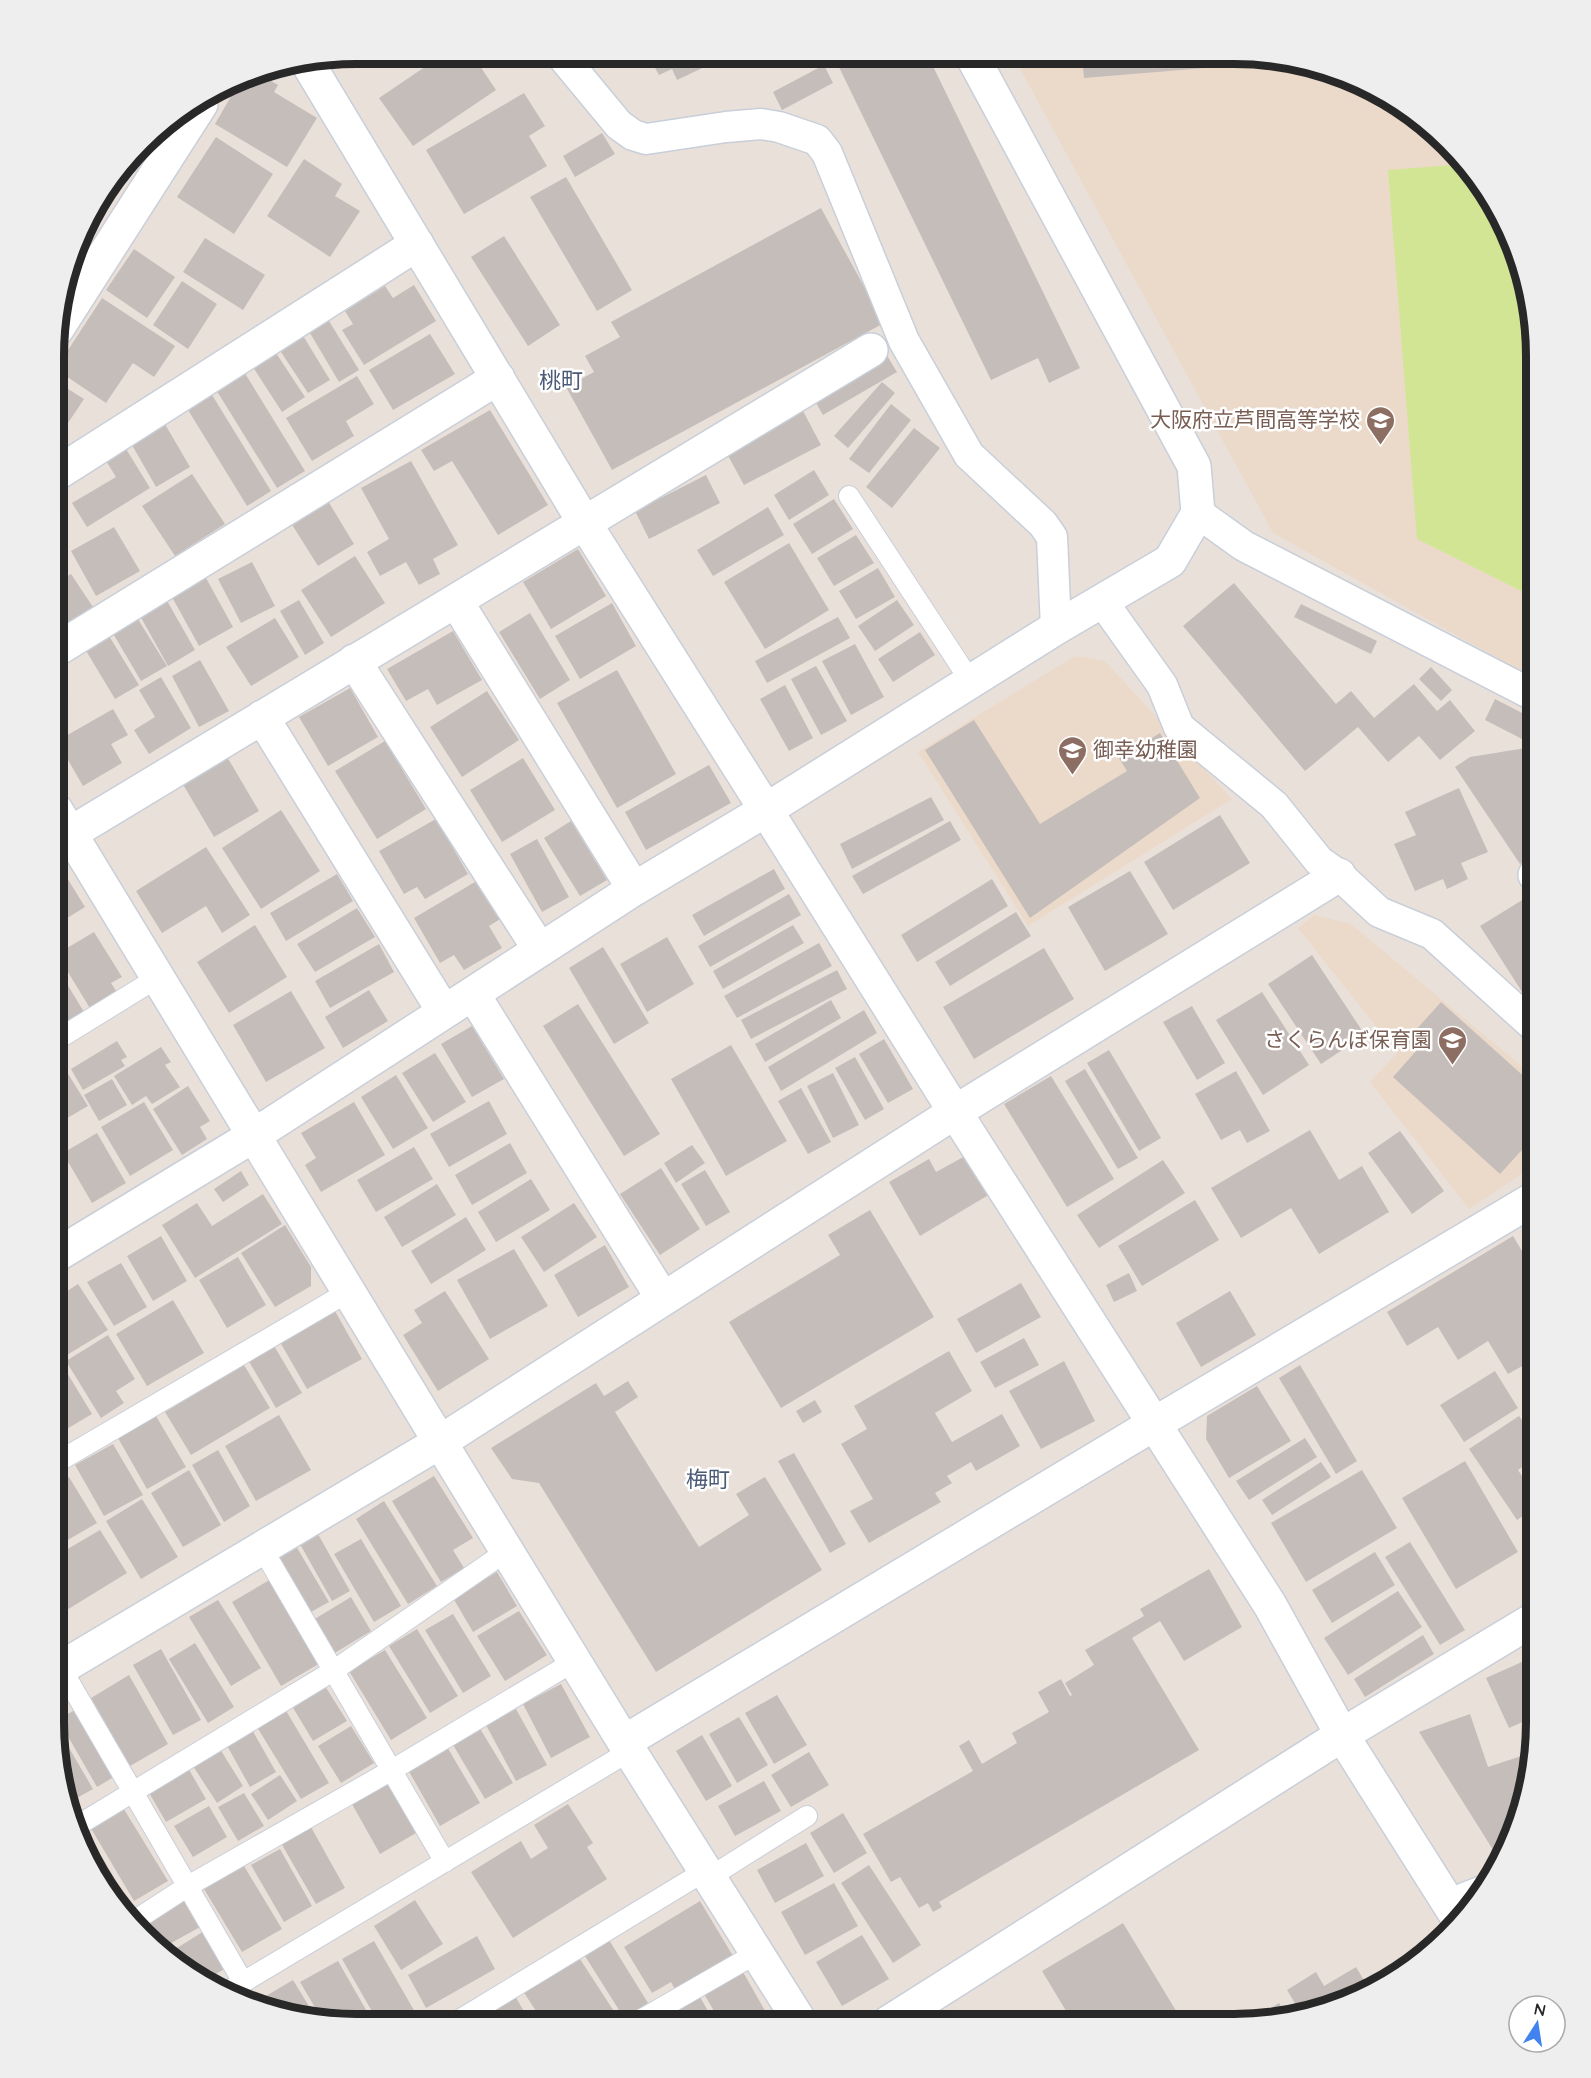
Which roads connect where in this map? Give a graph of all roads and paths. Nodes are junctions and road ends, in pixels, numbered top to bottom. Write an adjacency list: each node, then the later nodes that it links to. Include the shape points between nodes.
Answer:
1 (568, 64): 15 (street, via 619,125 633,135 646,138 761,124 817,140 826,153 904,340 969,455 1052,537)
2 (976, 64): 11 (street, via 1194,466)
3 (311, 68): 5 (street)
4 (195, 113): 6 (street)
5 (417, 244): 8 (street); 9 (street)
6 (68, 312)
7 (871, 350): 12 (street)
8 (498, 378): 12 (street); 16 (street)
9 (64, 469)
10 (849, 496): 18 (lane)
11 (1198, 513): 14 (street, via 1170,561); 19 (street, via 1244,546)
12 (584, 522): 13 (street); 21 (street)
13 (456, 601): 17 (street); 25 (street)
14 (1102, 601): 15 (street); 24 (street, via 1162,685 1179,727 1274,805 1319,861)
15 (1056, 628): 18 (street)
16 (64, 645)
17 (354, 661): 20 (street); 26 (street)
18 (971, 682): 21 (street)
19 (1526, 691)
20 (262, 717): 22 (street); 29 (street)
21 (765, 810): 25 (street); 32 (street)
22 (64, 826)
23 (64, 834): 27 (street)
24 (1339, 875): 30 (street, via 1379,912 1432,934); 32 (street)
25 (634, 889): 26 (street)
26 (540, 950): 28 (street)
27 (157, 978): 31 (lane); 33 (street)
28 (473, 994): 29 (street); 37 (street)
29 (444, 1012): 33 (street)
30 (1526, 1019)
31 (64, 1035)
32 (955, 1112): 37 (street); 38 (street)
33 (253, 1136): 35 (street); 36 (street)
34 (1526, 1204): 38 (street)
35 (64, 1251)
36 (348, 1292): 39 (street); 40 (lane)
37 (663, 1299): 39 (street)
38 (1154, 1424): 48 (street, via 1270,1605); 49 (street)
39 (440, 1442): 41 (street); 42 (street)
40 (64, 1458)
41 (262, 1548): 45 (street); 46 (lane)
42 (507, 1551): 44 (street); 46 (lane)
43 (1526, 1624): 48 (street)
44 (575, 1661): 49 (street); 50 (lane)
45 (64, 1666)
46 (333, 1671): 50 (lane); 51 (lane)
47 (64, 1680): 51 (lane)
48 (1342, 1735): 57 (street); 65 (street)
49 (627, 1747): 54 (lane); 55 (street)
50 (392, 1770): 54 (lane); 56 (lane)
51 (132, 1791): 53 (lane); 56 (lane)
52 (807, 1816): 55 (lane)
53 (83, 1822)
54 (446, 1862): 60 (lane)
55 (708, 1874): 59 (street); 62 (lane)
56 (188, 1886): 58 (lane); 60 (lane)
57 (1455, 1912)
58 (140, 1917)
59 (757, 1953): 63 (lane); 64 (street)
60 (243, 1982): 61 (lane)
61 (235, 1986)
62 (470, 2014)
63 (651, 2014)
64 (795, 2014)
65 (902, 2014)

